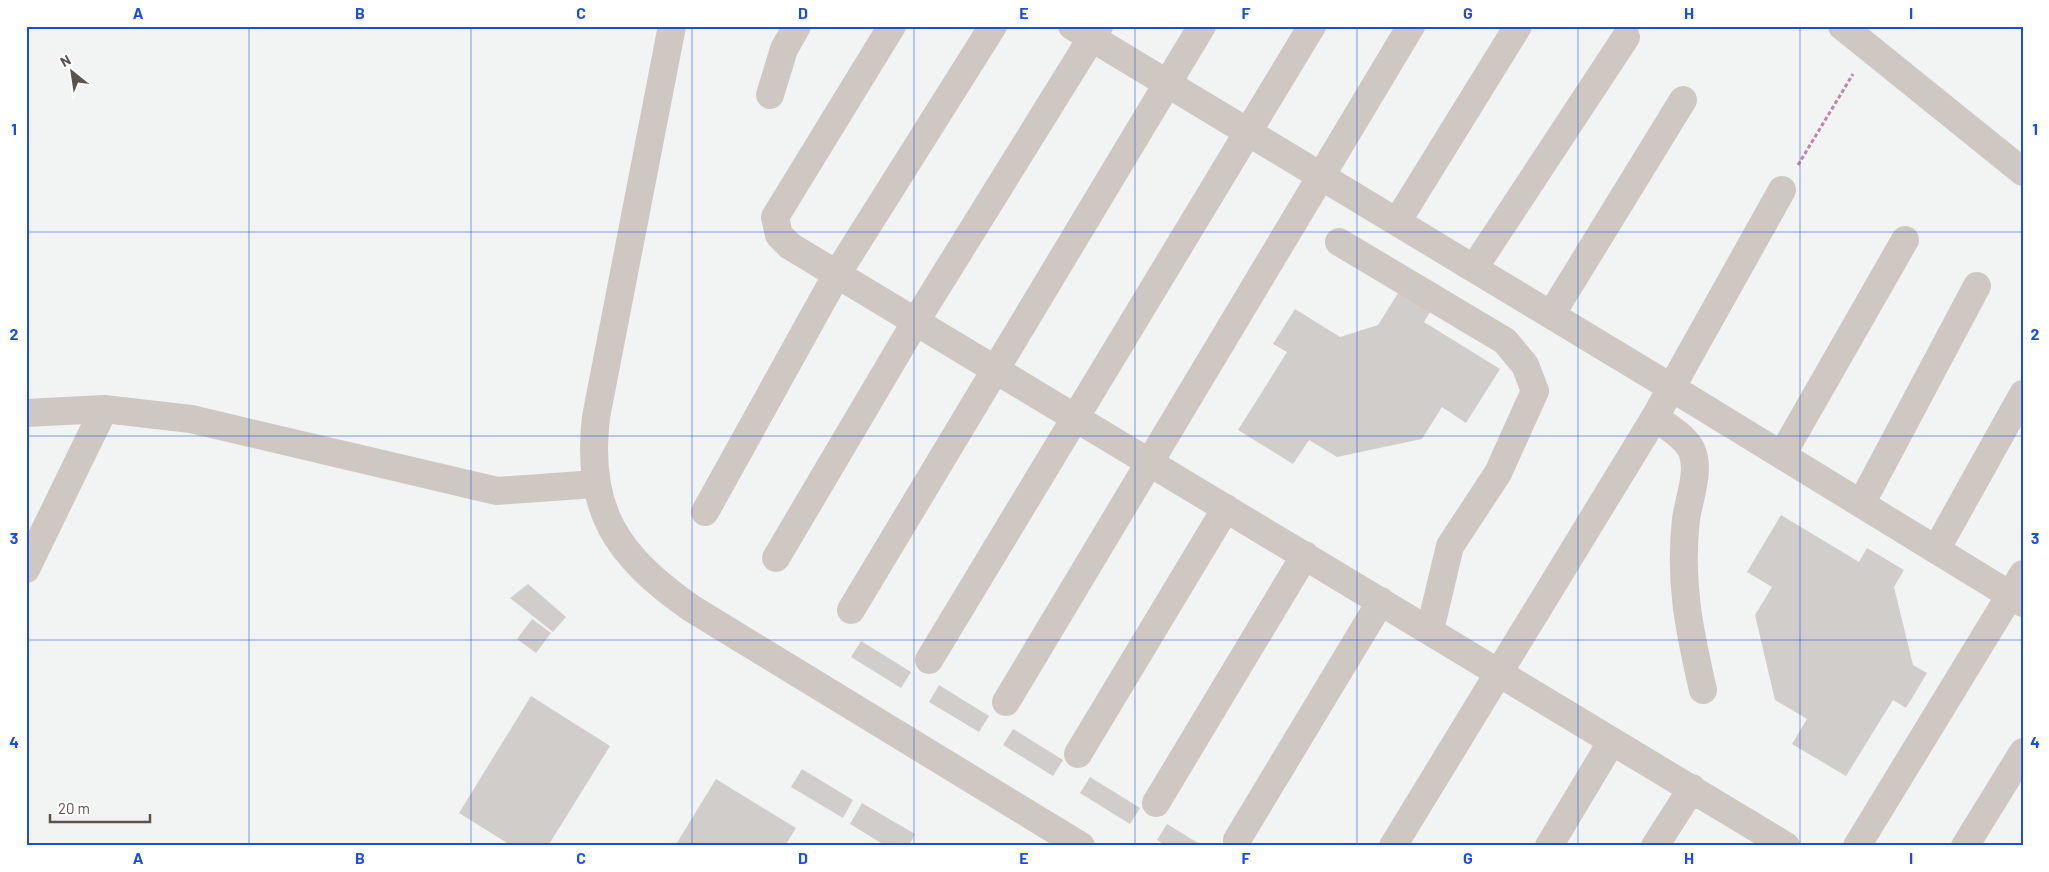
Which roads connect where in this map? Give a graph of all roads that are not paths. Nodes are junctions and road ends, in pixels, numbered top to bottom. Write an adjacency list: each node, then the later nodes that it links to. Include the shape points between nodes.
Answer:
1 (672, 26): 36 (street, via 600,386 593,442)
2 (796, 26): 13 (street, via 784,49)
3 (892, 26): 23 (street, via 776,217 779,235 790,246)
4 (993, 26): 23 (street)
5 (1202, 26): 12 (street)
6 (1312, 26): 15 (street)
7 (1411, 26): 17 (street)
8 (1518, 26): 19 (street)
9 (1842, 26): 16 (street)
10 (1088, 30): 12 (street); 26 (street)
11 (1626, 37): 22 (street)
12 (1166, 83): 15 (street); 27 (street)
13 (770, 95)
14 (1683, 100): 25 (street)
15 (1248, 133): 17 (street); 32 (street)
16 (2023, 172)
17 (1320, 176): 19 (street); 35 (street)
18 (1782, 190): 28 (street)
19 (1398, 222): 22 (street)
20 (1905, 240): 34 (street)
21 (1339, 242): 47 (street, via 1505,341 1525,365 1535,391 1498,474 1450,546)
22 (1474, 268): 25 (street)
23 (837, 274): 26 (street); 39 (street)
24 (1977, 286): 37 (street)
25 (1551, 315): 28 (street)
26 (916, 321): 27 (street); 42 (street)
27 (996, 369): 32 (street); 46 (street)
28 (1672, 388): 33 (street); 34 (street)
29 (2023, 394): 40 (street)
30 (104, 409): 31 (street); 36 (street, via 191,418 497,491); 43 (street)
31 (26, 413)
32 (1076, 417): 35 (street); 48 (street)
33 (1655, 417): 49 (street); 50 (street, via 1683,439 1692,451 1694,470 1686,519 1684,576 1688,622)
34 (1782, 455): 37 (street)
35 (1149, 462): 38 (street); 51 (street)
36 (595, 484): 59 (street, via 608,524 619,542 633,560 667,591)
37 (1861, 504): 40 (street)
38 (1226, 508): 41 (street); 54 (street)
39 (705, 512)
40 (1936, 550): 44 (street)
41 (1305, 555): 45 (street); 56 (street)
42 (776, 558)
43 (26, 569)
44 (2018, 591): 63 (street)
45 (1382, 601): 47 (street); 57 (street)
46 (851, 610)
47 (1430, 630): 49 (street)
48 (929, 660)
49 (1500, 673): 52 (street); 60 (street)
50 (1703, 690)
51 (1006, 702)
52 (1612, 741): 55 (street); 61 (street)
53 (2023, 752): 64 (street)
54 (1078, 754)
55 (1692, 788): 58 (street); 62 (street)
56 (1156, 803)
57 (1237, 840)
58 (1769, 841)
59 (1081, 846)
60 (1393, 846)
61 (1549, 846)
62 (1655, 846)
63 (1857, 846)
64 (1965, 846)

